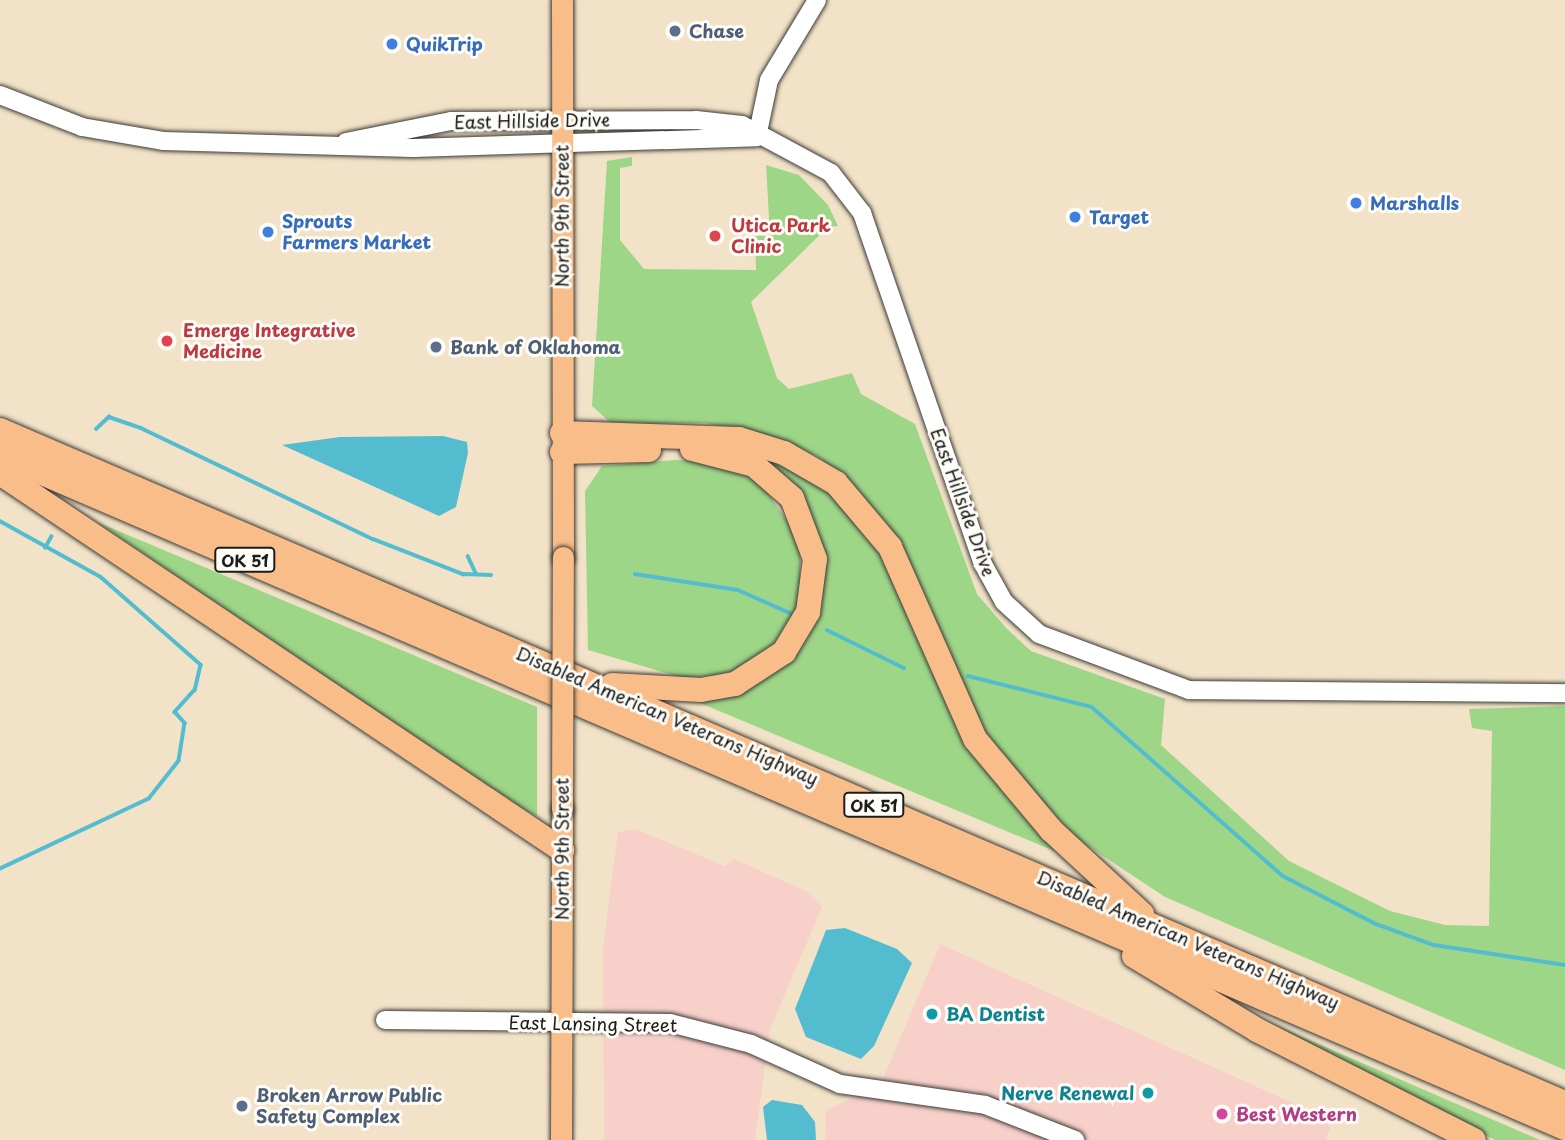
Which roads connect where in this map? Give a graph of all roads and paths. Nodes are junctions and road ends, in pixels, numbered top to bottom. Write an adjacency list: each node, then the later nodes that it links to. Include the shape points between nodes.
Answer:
1 (562, 0): 4 (main road, North 9th Street)
2 (817, 0): 5 (street, via 793,32 758,111)
3 (0, 95): 4 (street, East Hillside Drive, via 118,136 413,148)
4 (563, 131): 5 (street, East Hillside Drive); 7 (main road, North 9th Street)
5 (757, 137): 11 (street, East Hillside Drive, via 801,152 831,173 862,213 983,564 1004,602 1039,634 1189,690)
6 (0, 430): 10 (highway, Disabled American Veterans Highway / OK 51)
7 (562, 443): 10 (highway, via 734,456 772,476 792,498 816,559 801,628 762,670 701,691); 12 (main road, North 9th Street, bridge); 14 (highway, via 739,439 784,453 836,483 890,547 975,738 1051,830)
8 (0, 455): 13 (highway, Disabled American Veterans Highway / OK 51)
9 (0, 473): 12 (highway, via 316,679)
10 (594, 684): 14 (highway, Disabled American Veterans Highway / OK 51)
11 (1565, 693)
12 (562, 850): 16 (main road, North 9th Street)
13 (1059, 910): 18 (highway, Disabled American Veterans Highway / OK 51); 21 (highway, via 1257,1030)
14 (1154, 926): 17 (highway, Disabled American Veterans Highway / OK 51)
15 (385, 1020): 16 (street, East Lansing Street)
16 (562, 1023): 19 (main road, North 9th Street); 20 (street, East Lansing Street, via 699,1029 751,1044 840,1084 985,1105)
17 (1565, 1103)
18 (1565, 1128)
19 (561, 1140)
20 (1075, 1140)
21 (1474, 1140)

